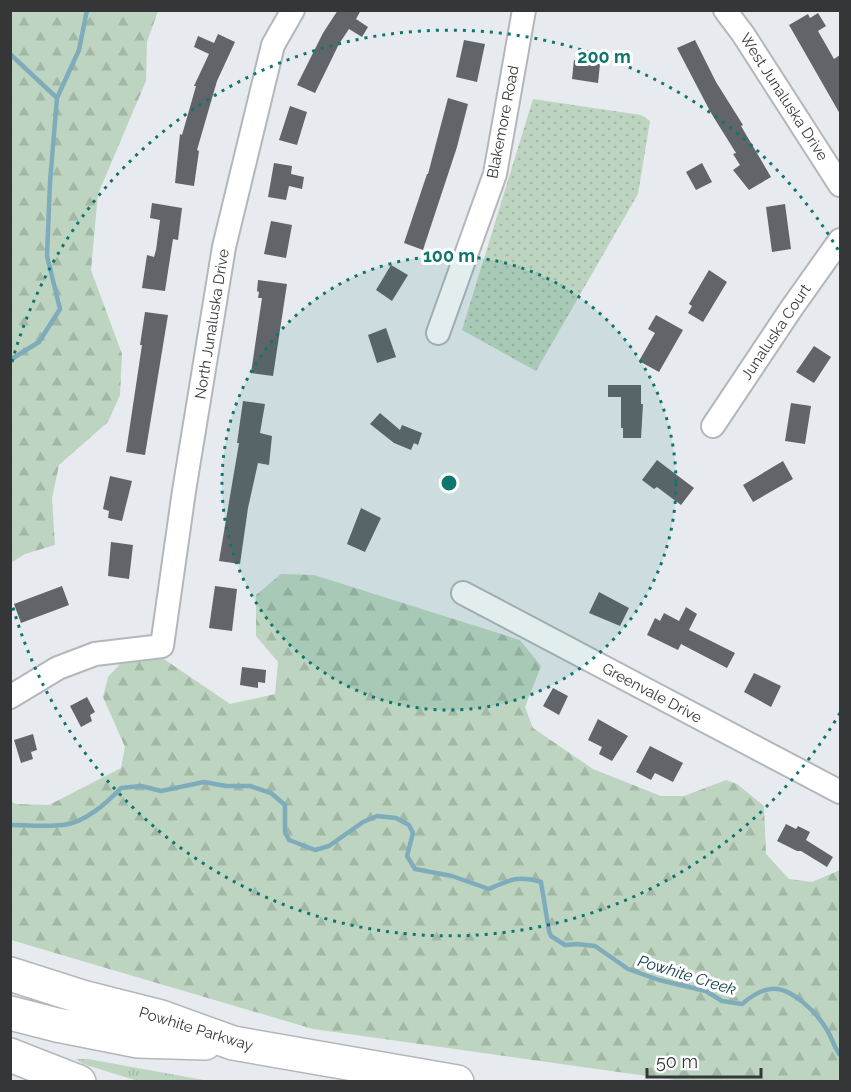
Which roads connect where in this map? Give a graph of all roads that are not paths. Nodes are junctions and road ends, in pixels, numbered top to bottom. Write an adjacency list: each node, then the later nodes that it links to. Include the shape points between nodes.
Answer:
1 (293, 10): 9 (street, North Junaluska Drive, via 273,45 224,247 162,646 95,654 58,668)
2 (524, 10): 6 (street, Blakemore Road, via 495,174)
3 (725, 10): 4 (street, West Junaluska Drive)
4 (840, 185)
5 (840, 240): 7 (street, Junaluska Court)
6 (438, 333)
7 (713, 426)
8 (463, 593): 10 (street, Greenvale Drive)
9 (10, 697)
10 (840, 792)
11 (10, 974): 13 (highway, Powhite Parkway, via 161,1017)
12 (10, 1013): 13 (highway, via 138,1041)
13 (233, 1043): 16 (highway, Powhite Parkway)
14 (10, 1055): 15 (highway)
15 (79, 1082)
16 (457, 1082)

